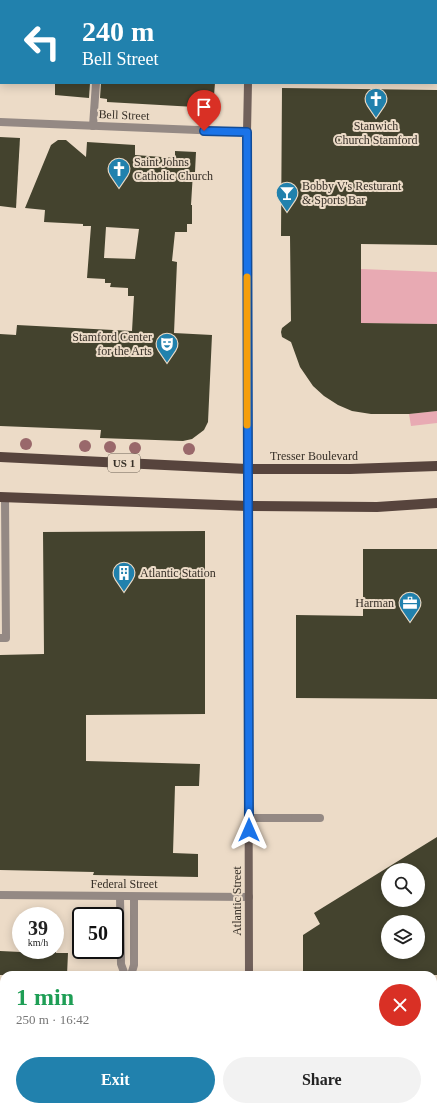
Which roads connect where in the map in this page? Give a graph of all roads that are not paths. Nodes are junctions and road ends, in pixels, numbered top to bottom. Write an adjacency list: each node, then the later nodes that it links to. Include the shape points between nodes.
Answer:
1 (96, 84): 4 (street)
2 (248, 84): 5 (main road, Atlantic Street)
3 (0, 122): 4 (street, Bell Street)
4 (93, 126): 5 (street, Bell Street)
5 (247, 132): 8 (main road, Atlantic Street)
6 (0, 457): 8 (main road, Tresser Boulevard / US 1)
7 (437, 466): 8 (main road, Tresser Boulevard / US 1)
8 (248, 469): 11 (main road, Atlantic Street)
9 (3, 497): 11 (main road); 12 (street, via 6,638)
10 (437, 503): 11 (main road, via 377,507)
11 (248, 506): 13 (main road, Atlantic Street)
12 (0, 638)
13 (249, 818): 14 (street); 18 (main road, Atlantic Street)
14 (320, 818)
15 (0, 895): 16 (street, Federal Street)
16 (120, 896): 17 (street, Federal Street); 19 (street, via 121,964)
17 (134, 897): 18 (street, Federal Street); 20 (street)
18 (249, 897): 21 (main road, Atlantic Street)
19 (124, 971)
20 (132, 971)
21 (249, 971)

